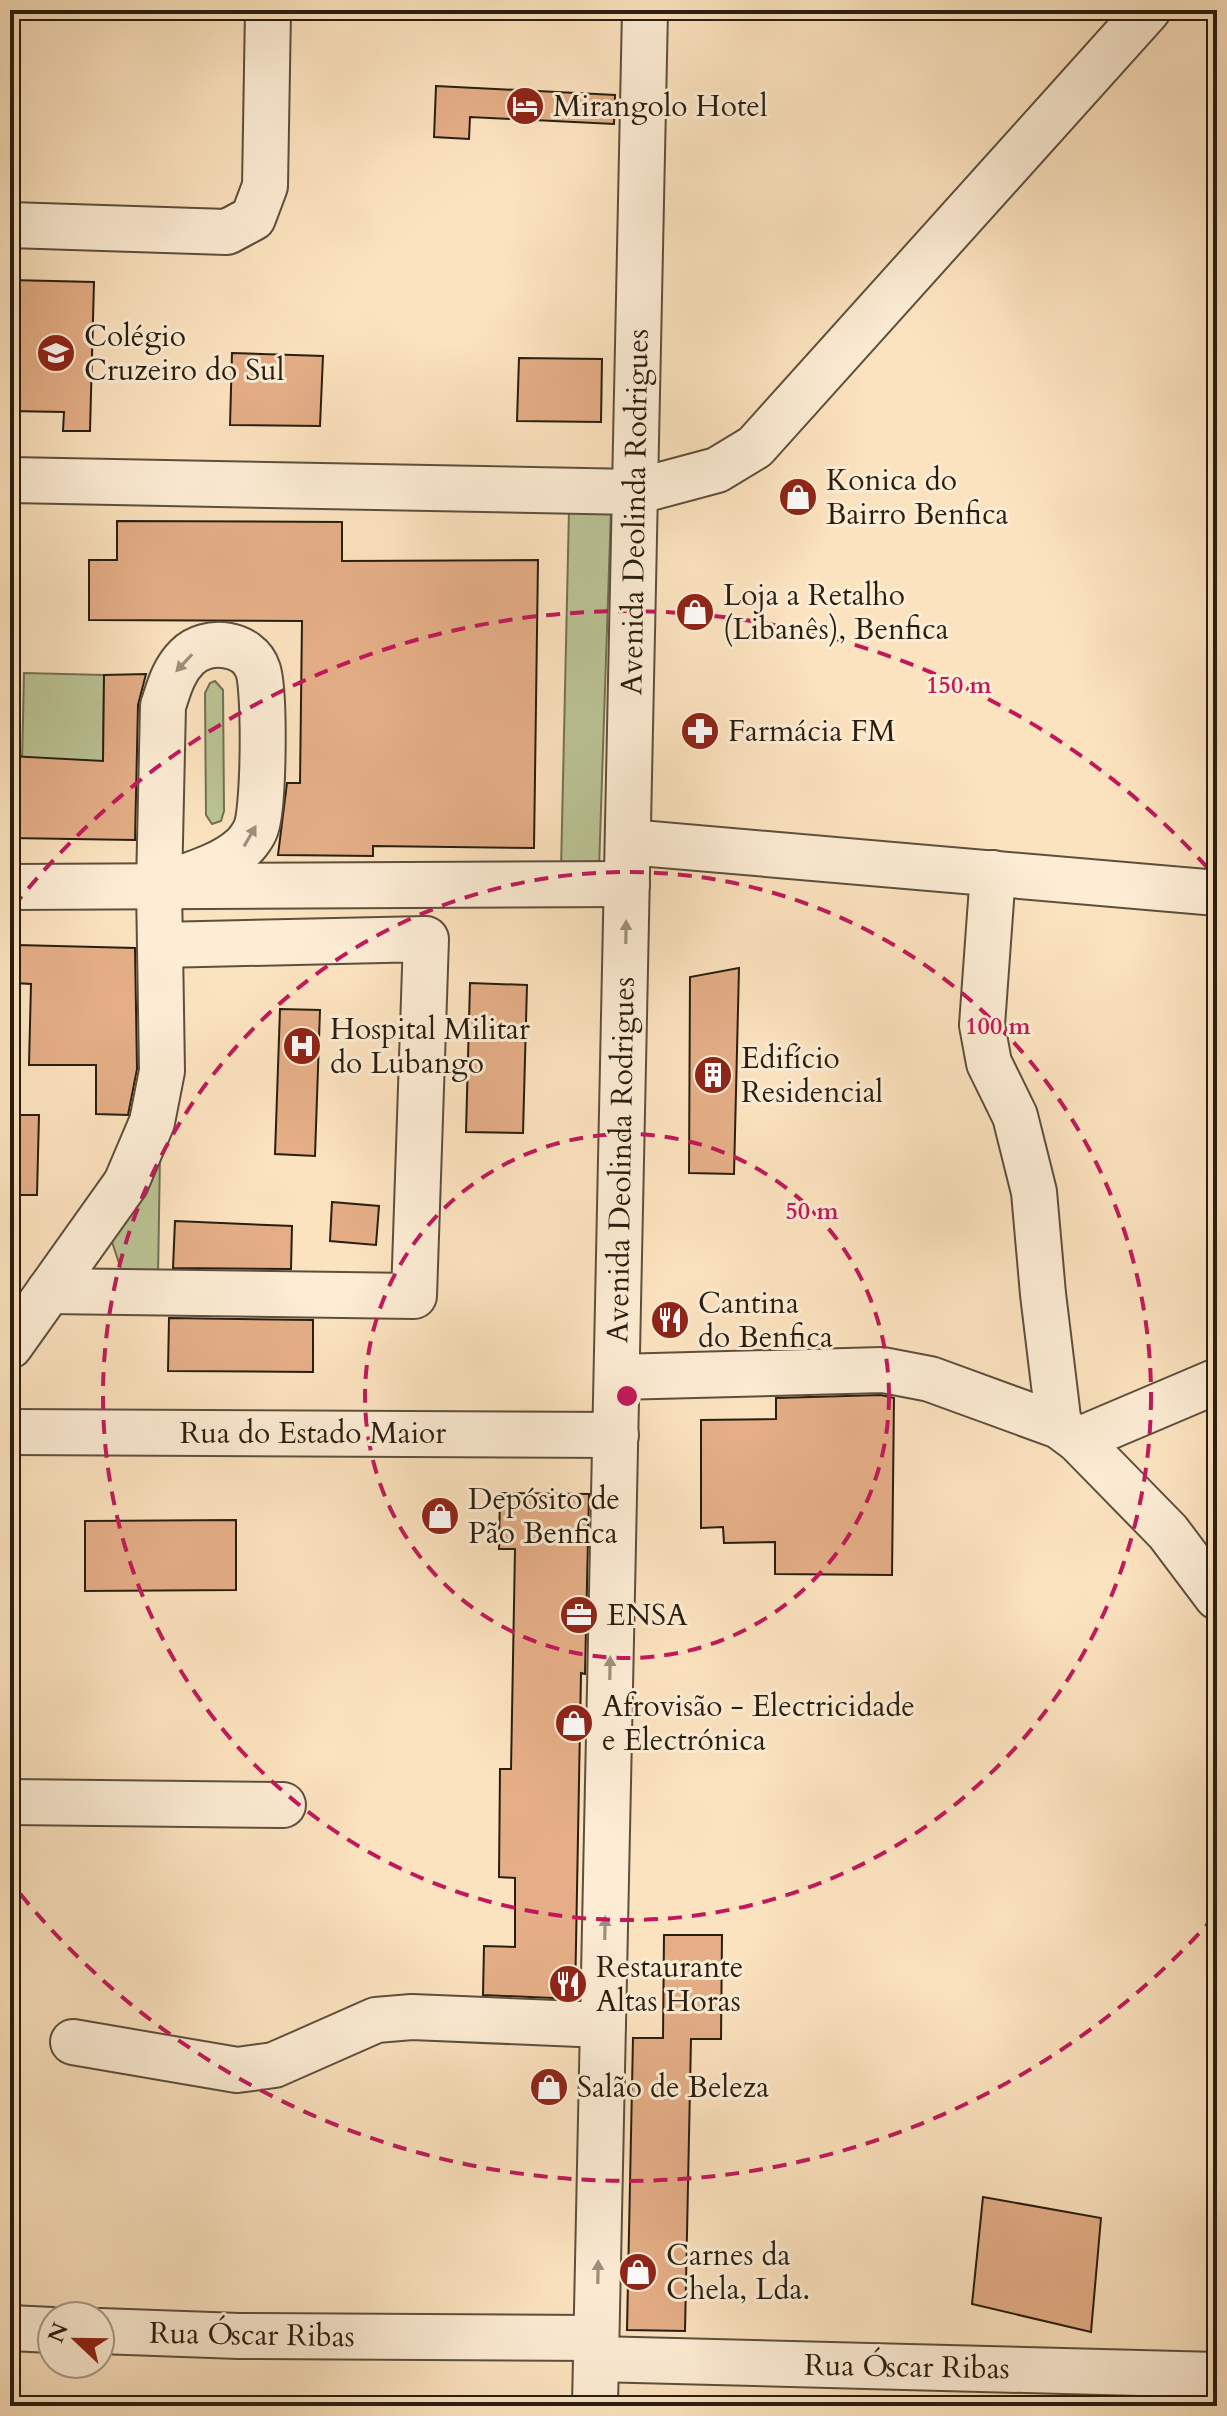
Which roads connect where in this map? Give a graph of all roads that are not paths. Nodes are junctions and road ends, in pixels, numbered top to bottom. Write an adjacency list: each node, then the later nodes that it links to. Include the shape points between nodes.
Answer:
1 (268, 10): 4 (street, via 265,186 253,218 227,232)
2 (645, 10): 6 (street, Avenida Deolinda Rodrigues)
3 (1148, 10): 6 (street, via 755,447 717,470)
4 (10, 225)
5 (10, 480): 6 (street)
6 (635, 492): 7 (street, Avenida Deolinda Rodrigues)
7 (628, 863): 8 (street); 9 (street); 15 (street, Avenida Deolinda Rodrigues, one-way to 7)
8 (993, 873): 11 (street); 18 (street, via 982,1025 989,1063 1015,1116 1034,1192 1043,1294)
9 (159, 886): 9 (street, one-way to 9, via 218,863 243,848 256,828 261,799 258,671 249,654 230,645 206,646 188,656 172,677 163,706); 10 (street); 12 (street)
10 (10, 887)
11 (1217, 893)
12 (160, 945): 13 (street, via 162,1071 152,1122 126,1183); 13 (street, via 426,939 414,1296)
13 (49, 1291): 14 (street)
14 (10, 1346)
15 (617, 1377): 18 (street, via 883,1370 930,1379); 19 (street, Avenida Deolinda Rodrigues)
16 (1217, 1381): 18 (street)
17 (10, 1432): 19 (street, Rua do Estado Maior)
18 (1068, 1433): 20 (street, via 1168,1532)
19 (616, 1435): 23 (street, Avenida Deolinda Rodrigues, one-way to 19)
20 (1217, 1597)
21 (10, 1802): 22 (street)
22 (283, 1805)
23 (603, 2025): 24 (street, via 376,2020 274,2065 237,2070); 28 (street, Avenida Deolinda Rodrigues, one-way to 23)
24 (73, 2042)
25 (10, 2328): 26 (street)
26 (36, 2329)
27 (116, 2332): 28 (street, Rua Óscar Ribas)
28 (596, 2349): 29 (street, Rua Óscar Ribas); 30 (street, Avenida Deolinda Rodrigues)
29 (1217, 2375)
30 (595, 2406)

